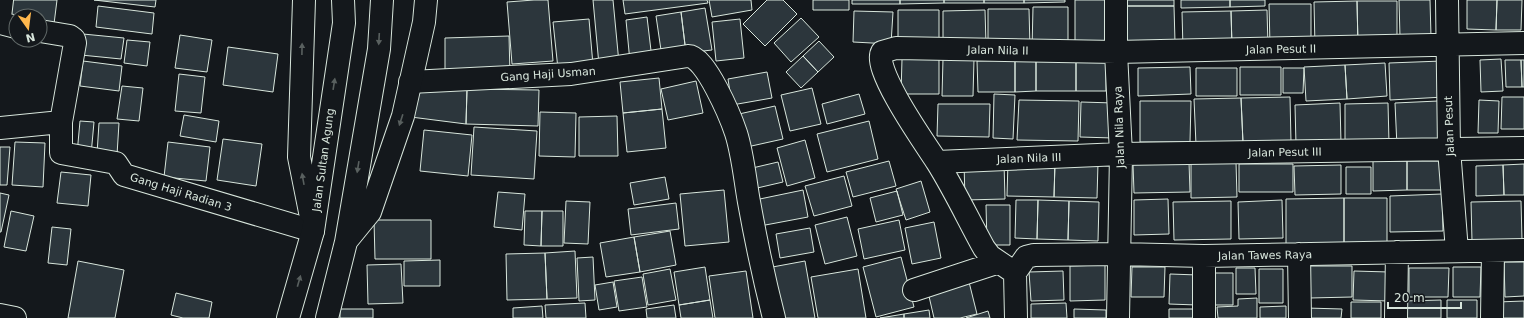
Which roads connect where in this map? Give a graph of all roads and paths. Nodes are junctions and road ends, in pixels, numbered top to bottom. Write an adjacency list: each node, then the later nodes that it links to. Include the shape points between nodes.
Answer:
1 (2, 0): 8 (main road)
2 (304, 0): 20 (main road, one-way to 2, via 300,157)
3 (343, 0): 20 (main road, Jalan Sultan Agung, one-way to 3, via 344,23)
4 (382, 0): 21 (main road, one-way to 21, via 379,49)
5 (426, 0): 13 (main road, via 424,22)
6 (1116, 0): 12 (main road, Jalan Nila Raya)
7 (1447, 0): 11 (main road, Jalan Pesut)
8 (0, 18)
9 (48, 32): 14 (main road, via 70,36 76,43)
10 (1524, 43): 11 (main road, Jalan Pesut II)
11 (1446, 46): 12 (main road, Jalan Pesut II); 17 (main road, Jalan Pesut)
12 (1116, 52): 18 (main road, Jalan Nila Raya); 19 (main road, Jalan Nila II, via 896,48 881,53 891,86 914,129)
13 (410, 82): 21 (main road, one-way to 21, via 403,116 370,212); 35 (main road, Gang Haji Usman, via 571,74 694,56 702,64 722,98 737,135 759,256)
14 (61, 122): 15 (main road); 20 (main road, Gang Haji Radian 3, via 61,152 116,163 123,174)
15 (0, 128)
16 (1524, 148): 17 (main road, Jalan Pesut III)
17 (1449, 149): 18 (main road, Jalan Pesut III); 23 (main road, Jalan Pesut)
18 (1121, 154): 19 (main road, Jalan Nila III); 26 (main road, Jalan Nila Raya)
19 (937, 162): 29 (main road, via 984,248 990,256)
20 (313, 231): 33 (main road, Jalan Sultan Agung, one-way to 20)
21 (346, 242): 34 (main road)
22 (1524, 250): 24 (main road, Jalan Tawes Raya)
23 (1457, 251): 24 (main road, Jalan Tawes Raya); 25 (main road, Jalan Tawes Raya)
24 (1493, 251): 41 (main road)
25 (1397, 252): 27 (main road, Jalan Tawes Raya); 40 (main road)
26 (1119, 254): 28 (main road, Jalan Tawes Raya); 29 (main road, Jalan Tawes Raya, via 1034,255); 37 (main road, Jalan Nila Raya)
27 (1299, 254): 28 (main road, Jalan Tawes Raya); 39 (main road)
28 (1204, 256): 38 (main road)
29 (1007, 268): 30 (main road); 36 (main road)
30 (914, 290)
31 (0, 315): 32 (main road)
32 (15, 318)
33 (288, 318)
34 (327, 318)
35 (774, 318)
36 (1016, 318)
37 (1118, 318)
38 (1204, 318)
39 (1300, 318)
40 (1396, 318)
41 (1492, 318)

